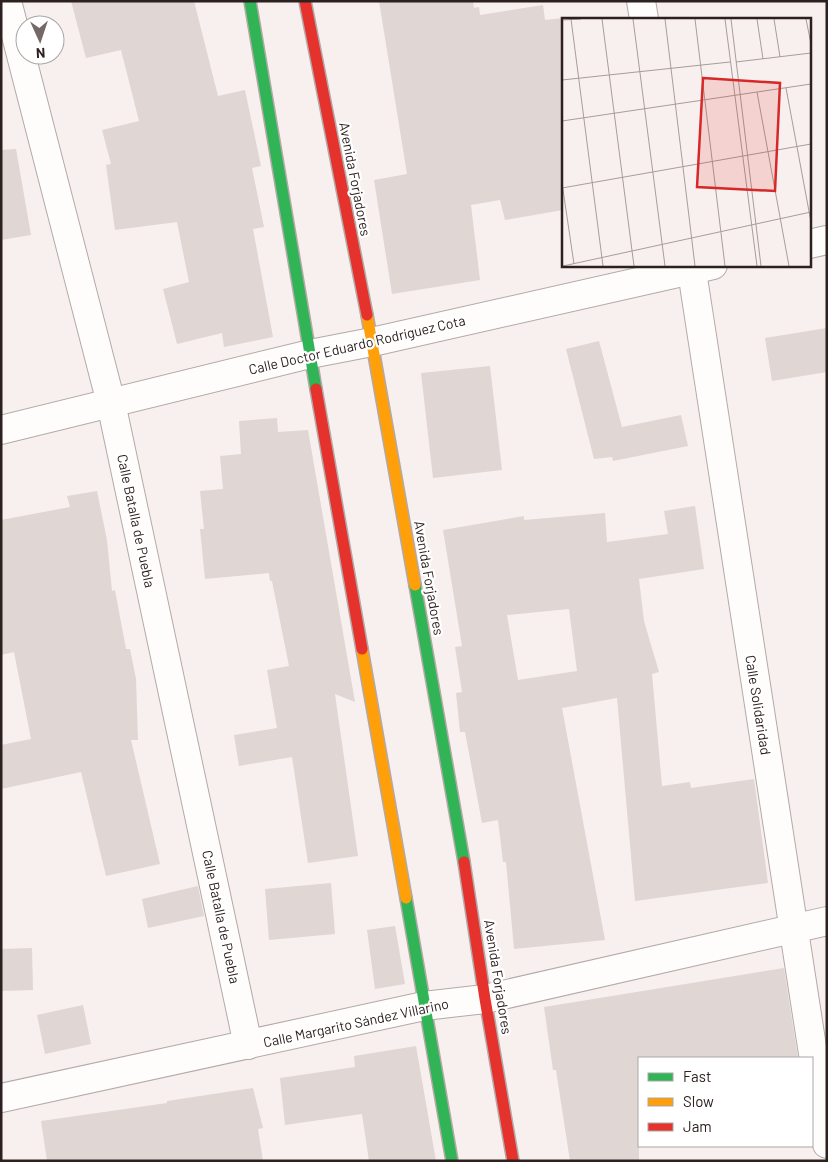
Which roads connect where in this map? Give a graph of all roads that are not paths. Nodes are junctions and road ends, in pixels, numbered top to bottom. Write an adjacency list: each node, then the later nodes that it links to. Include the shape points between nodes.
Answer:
1 (7, 1): 11 (street, Calle Batalla de Puebla)
2 (250, 1): 10 (main road)
3 (305, 1): 9 (main road, Avenida Forjadores)
4 (641, 1): 5 (street)
5 (644, 18)
6 (827, 240): 7 (street)
7 (810, 244)
8 (699, 267): 9 (street, Calle Doctor Eduardo Rodríguez Cota); 14 (street, Calle Solidaridad)
9 (372, 342): 10 (street, Calle Doctor Eduardo Rodríguez Cota); 15 (main road, Avenida Forjadores, via 471,900)
10 (310, 354): 11 (street, Calle Doctor Eduardo Rodríguez Cota); 16 (main road)
11 (111, 403): 12 (street, Calle Doctor Eduardo Rodríguez Cota); 17 (street, Calle Batalla de Puebla)
12 (1, 430)
13 (827, 921): 14 (street, Calle Margarito Sández Villarino)
14 (792, 928): 15 (street, Calle Margarito Sández Villarino); 18 (street, Calle Solidaridad)
15 (485, 999): 16 (street, Calle Margarito Sández Villarino); 23 (main road, Avenida Forjadores)
16 (424, 1006): 17 (street, Calle Margarito Sández Villarino); 22 (main road)
17 (248, 1045): 20 (street, Calle Margarito Sández Villarino)
18 (813, 1057)
19 (813, 1058): 21 (street, Calle Solidaridad)
20 (1, 1098)
21 (827, 1144)
22 (452, 1161)
23 (513, 1161)

